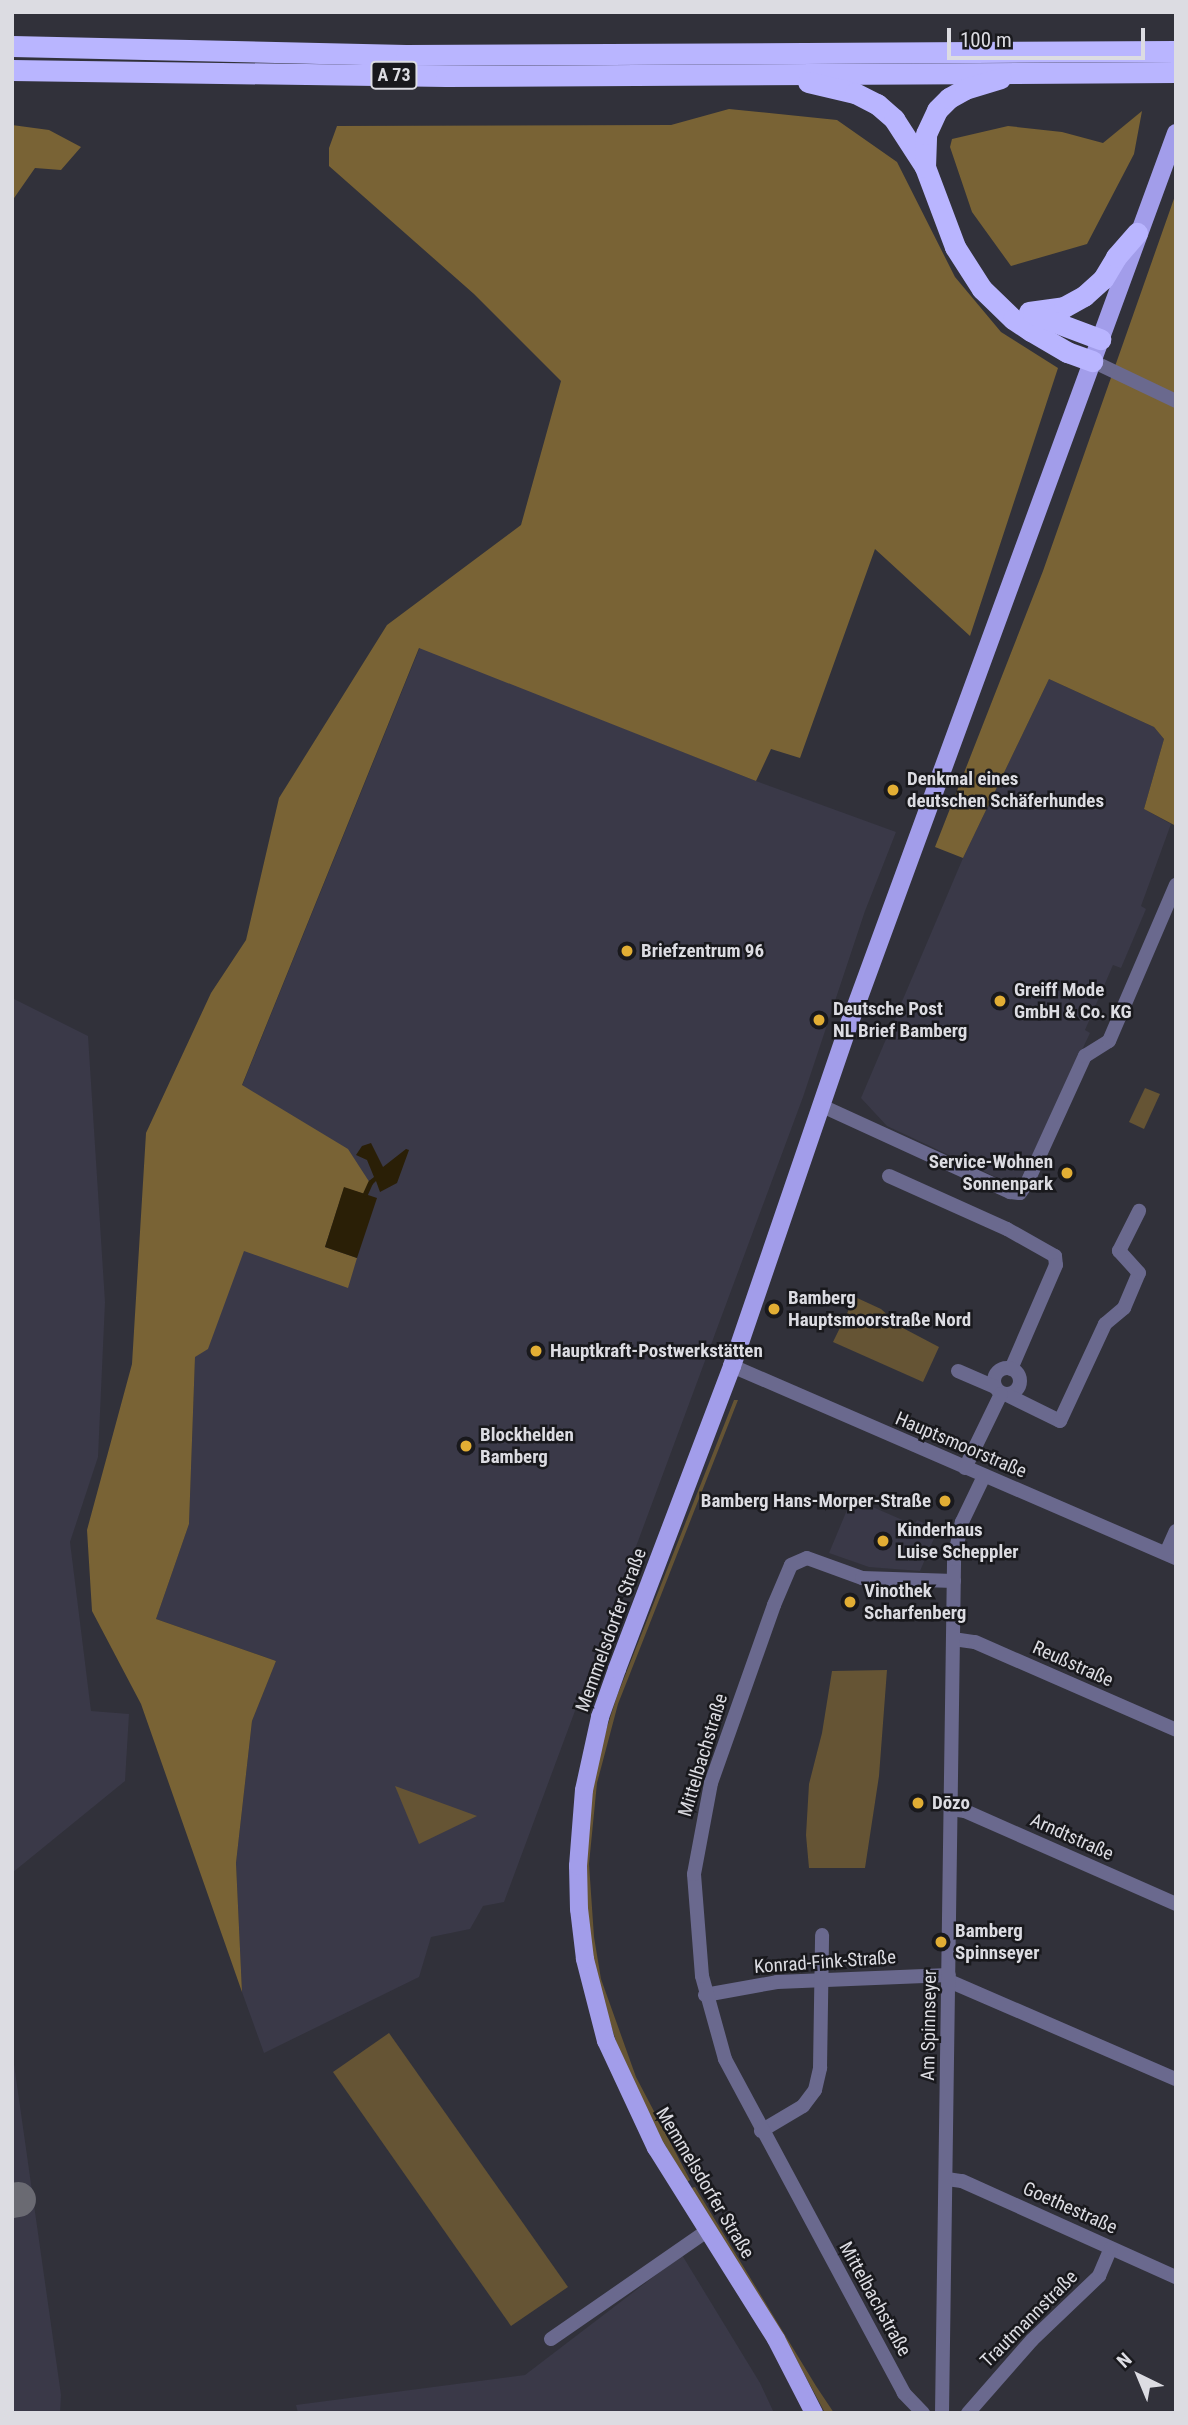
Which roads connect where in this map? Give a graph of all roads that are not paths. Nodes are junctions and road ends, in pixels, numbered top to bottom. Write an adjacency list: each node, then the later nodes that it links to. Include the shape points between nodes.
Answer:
1 (12, 46): 2 (highway, A 73, via 448,55)
2 (1176, 51)
3 (12, 70): 6 (highway, A 73)
4 (1016, 72): 5 (highway, A 73); 6 (highway, A 73); 8 (highway, via 965,89 937,110 926,134)
5 (1176, 72)
6 (775, 75): 8 (highway, via 855,93 877,104 894,119)
7 (1176, 134): 9 (main road, Memmelsdorfer Straße)
8 (925, 167): 10 (highway, via 954,247)
9 (1138, 233): 11 (highway, via 1084,296 1064,307); 12 (main road, Memmelsdorfer Straße)
10 (995, 302): 11 (highway); 13 (highway, via 1031,331)
11 (1029, 312): 12 (highway)
12 (1100, 339): 13 (main road, Memmelsdorfer Straße)
13 (1092, 362): 14 (street); 16 (main road, Memmelsdorfer Straße)
14 (1176, 401)
15 (1176, 885): 16 (street, via 1109,1041 1085,1056 1020,1193)
16 (822, 1106): 19 (main road, Memmelsdorfer Straße)
17 (889, 1176): 20 (street, via 1055,1256 1056,1265)
18 (1139, 1211): 22 (street, via 1119,1251 1139,1273 1124,1308 1105,1324 1060,1421)
19 (732, 1366): 23 (street, Hauptsmoorstraße); 39 (main road, Memmelsdorfer Straße, via 600,1717 583,1790 578,1866 585,1959 606,2041 651,2137)
20 (1011, 1369): 22 (street, via 995,1376); 22 (street, via 1020,1380 1016,1391)
21 (958, 1371): 22 (street)
22 (1001, 1392): 23 (street)
23 (965, 1468): 24 (street, Hauptsmoorstraße)
24 (984, 1476): 26 (street, Hauptsmoorstraße); 27 (street, Am Spinnseyer, via 958,1536)
25 (1176, 1531): 26 (street)
26 (1171, 1556)
27 (954, 1581): 28 (street, Am Spinnseyer); 35 (street, Mittelbachstraße, via 862,1578 807,1558 787,1571 714,1772 698,1840 695,1903)
28 (953, 1639): 29 (street, Reußstraße, via 975,1642); 30 (street, Am Spinnseyer)
29 (1176, 1730)
30 (951, 1809): 31 (street, Arndtstraße, via 965,1811); 34 (street, Am Spinnseyer)
31 (1176, 1904)
32 (822, 1934): 33 (street)
33 (821, 1978): 34 (street, Konrad-Fink-Straße); 35 (street, Konrad-Fink-Straße); 37 (street, via 820,2068 815,2090 803,2106)
34 (949, 1978): 36 (street); 38 (street, Am Spinnseyer)
35 (705, 1994): 37 (street, Mittelbachstraße, via 725,2059)
36 (1176, 2079)
37 (761, 2131): 44 (street, Mittelbachstraße, via 904,2393)
38 (947, 2179): 40 (street, Goethestraße, via 962,2181); 45 (street, Am Spinnseyer)
39 (707, 2231): 42 (street); 43 (main road, Memmelsdorfer Straße, via 776,2339)
40 (1111, 2248): 41 (street, Goethestraße); 46 (street, Trautmannstraße, via 1099,2276 1015,2358)
41 (1176, 2277)
42 (551, 2339)
43 (814, 2413)
44 (923, 2413)
45 (942, 2413)
46 (968, 2413)

